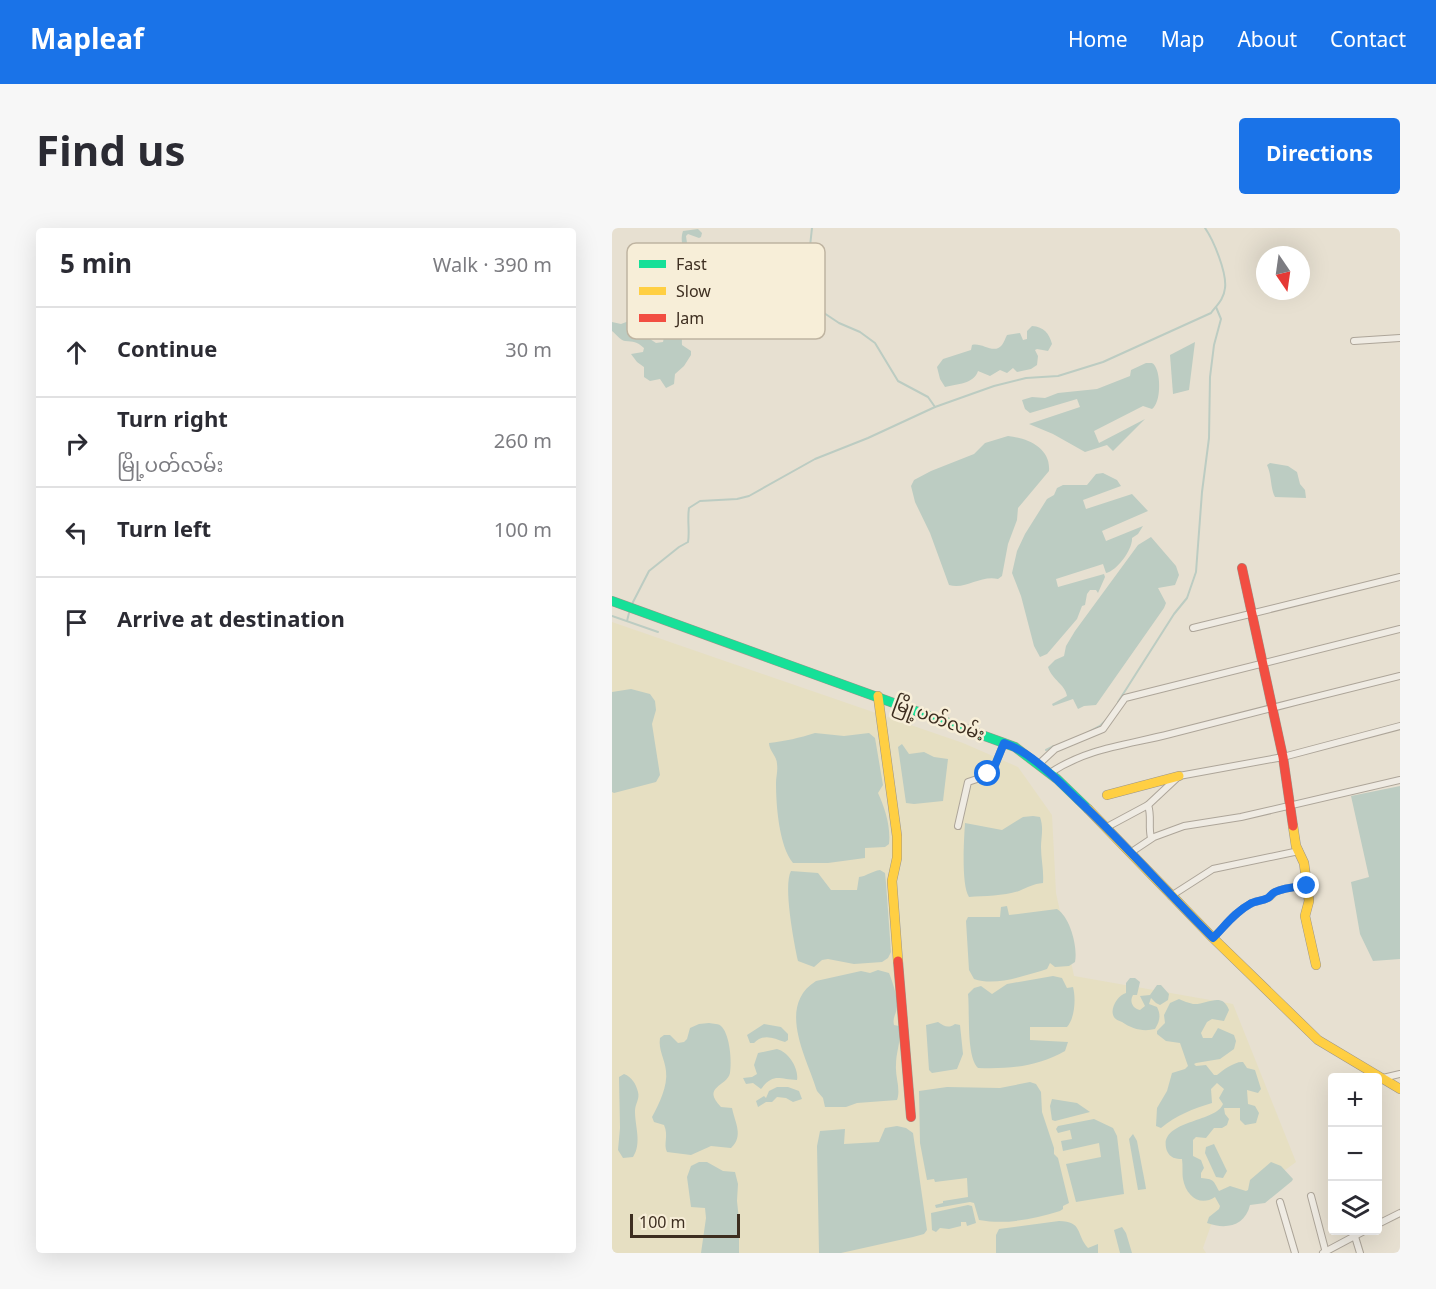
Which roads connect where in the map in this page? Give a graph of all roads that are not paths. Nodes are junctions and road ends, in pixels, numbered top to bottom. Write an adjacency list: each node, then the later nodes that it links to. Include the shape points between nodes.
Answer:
1 (1400, 338): 2 (street)
2 (1353, 341)
3 (1242, 568): 6 (main road)
4 (1400, 577): 6 (street)
5 (612, 601): 11 (main road, မြို့ပတ်လမ်း)
6 (1251, 614): 7 (street); 9 (main road)
7 (1193, 628)
8 (1400, 629): 9 (street)
9 (1261, 662): 12 (main road); 16 (street, via 1125,698 1103,729 1055,749)
10 (1400, 676): 12 (street)
11 (878, 696): 14 (main road, မြို့ပတ်လမ်း); 36 (main road, via 897,856 892,882)
12 (1273, 707): 15 (main road); 17 (street, via 1088,752)
13 (1400, 726): 15 (street)
14 (1004, 743): 16 (main road, မြို့ပတ်လမ်း); 23 (street, via 993,770 968,782)
15 (1283, 757): 18 (street); 22 (main road)
16 (1039, 764): 17 (main road, မြို့ပတ်လမ်း)
17 (1050, 773): 24 (main road, မြို့ပတ်လမ်း)
18 (1179, 776): 20 (main road); 21 (street)
19 (1400, 780): 22 (street)
20 (1107, 795)
21 (1148, 806): 24 (street); 25 (street)
22 (1290, 806): 25 (street, via 1184,826); 26 (main road)
23 (958, 826)
24 (1107, 827): 27 (main road, မြို့ပတ်လမ်း)
25 (1151, 838): 27 (street)
26 (1299, 851): 28 (main road); 29 (street, via 1213,869)
27 (1130, 853): 29 (main road, မြို့ပတ်လမ်း)
28 (1307, 886): 30 (street, via 1292,887 1252,903); 31 (main road, via 1310,901 1305,916)
29 (1171, 896): 30 (main road, မြို့ပတ်လမ်း)
30 (1213, 938): 32 (main road, မြို့ပတ်လမ်း, via 1318,1040)
31 (1316, 965)
32 (1374, 1073)
33 (1400, 1074): 34 (street)
34 (1382, 1078): 35 (main road, မြို့ပတ်လမ်း)
35 (1400, 1089)
36 (911, 1118)
37 (1311, 1196): 43 (street)
38 (1280, 1202): 44 (street)
39 (1400, 1213): 40 (street)
40 (1382, 1222)
41 (1351, 1235): 43 (street)
42 (1355, 1235): 45 (street)
43 (1325, 1252)
44 (1295, 1253)
45 (1360, 1253)

